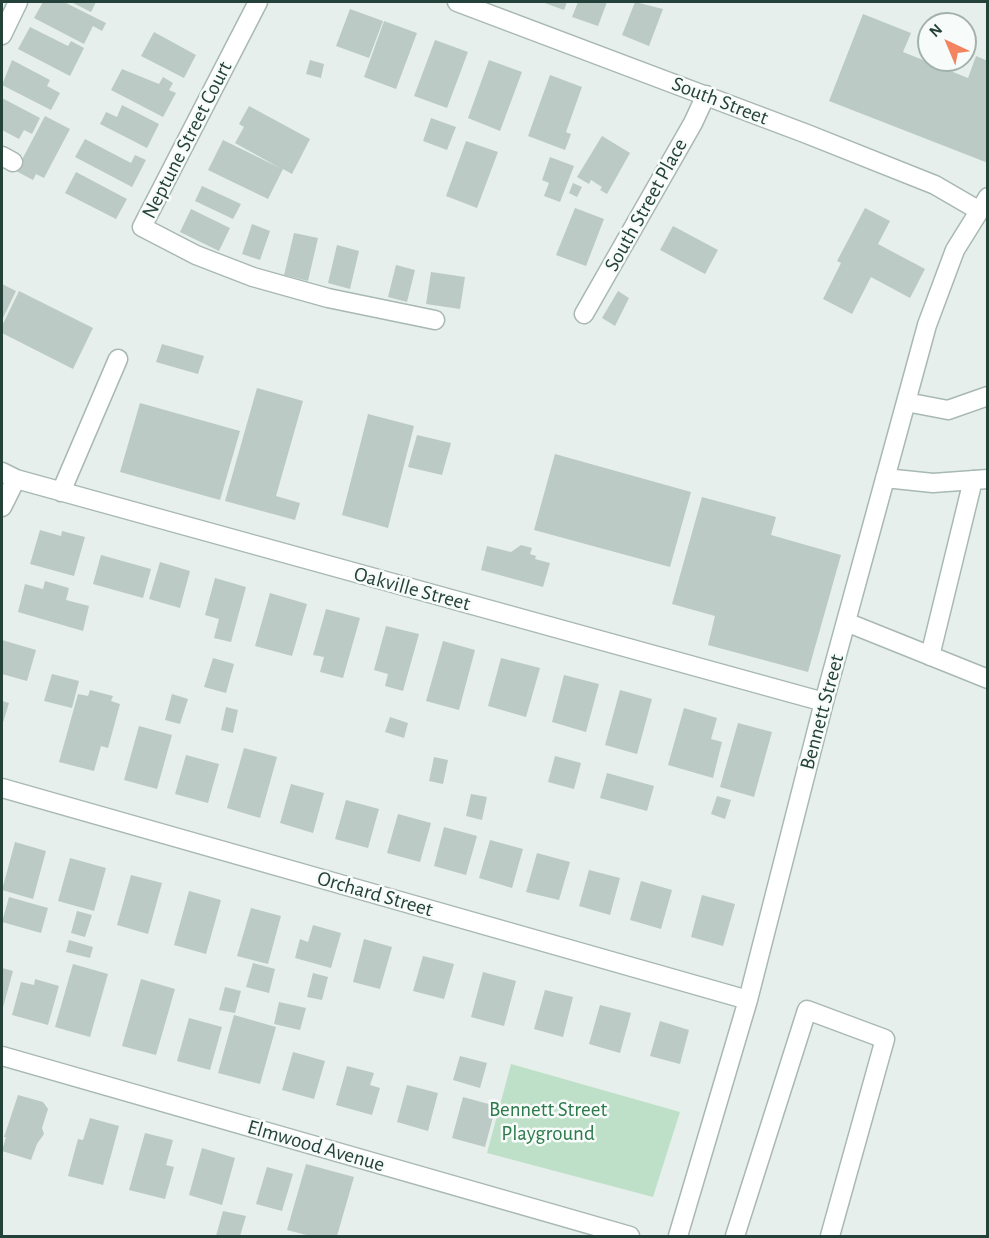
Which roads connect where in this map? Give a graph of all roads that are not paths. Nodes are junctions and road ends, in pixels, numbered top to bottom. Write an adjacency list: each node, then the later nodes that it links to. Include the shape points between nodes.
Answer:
1 (18, 2): 4 (street)
2 (258, 2): 8 (street, Neptune Street Court, via 142,227 196,255 253,277 328,298)
3 (457, 2): 5 (street, South Street)
4 (2, 34)
5 (706, 95): 6 (street, South Street); 7 (street, South Street Place)
6 (983, 204): 11 (street, Bennett Street, via 945,273)
7 (584, 314)
8 (435, 320)
9 (118, 359): 15 (street)
10 (987, 396): 11 (street, via 948,410)
11 (906, 402): 13 (street, Bennett Street)
12 (9, 476): 15 (street, Oakville Street); 16 (street)
13 (885, 478): 14 (street, via 933,483); 17 (street, Bennett Street)
14 (980, 480): 18 (street)
15 (61, 492): 20 (street, Oakville Street)
16 (2, 507)
17 (846, 622): 18 (street); 20 (street, Bennett Street)
18 (930, 656): 19 (street)
19 (987, 679)
20 (824, 702): 22 (street, Bennett Street)
21 (2, 788): 22 (street, Orchard Street)
22 (748, 1000): 25 (street, Bennett Street)
23 (2, 1056): 24 (street, Elmwood Avenue)
24 (630, 1236)
25 (678, 1236)
26 (735, 1236): 27 (street, via 807,1010 885,1038)
27 (830, 1236)

